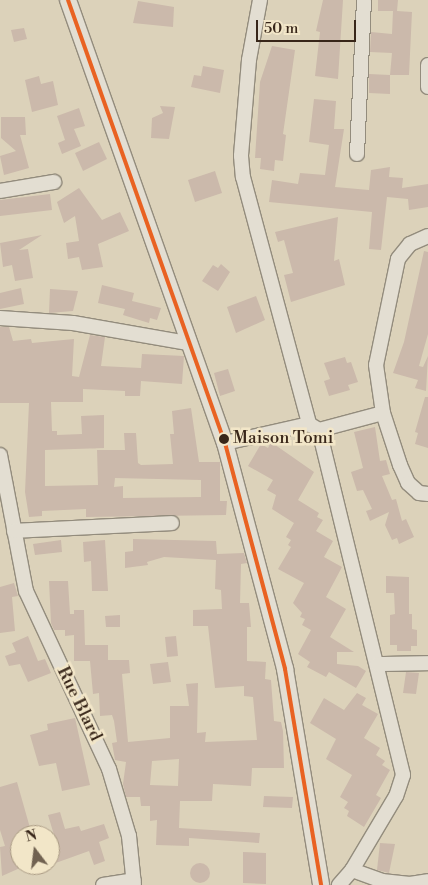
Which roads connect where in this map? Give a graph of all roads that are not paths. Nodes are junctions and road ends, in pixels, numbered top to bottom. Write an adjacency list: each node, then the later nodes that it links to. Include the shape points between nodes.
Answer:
1 (68, 0): 11 (street)
2 (260, 0): 13 (street, via 249,60 241,156 243,177)
3 (364, 0): 6 (street)
4 (428, 65): 5 (street)
5 (428, 87)
6 (357, 154)
7 (54, 182): 8 (street)
8 (0, 192)
9 (428, 236): 12 (street, via 410,244 398,259 377,350)
10 (0, 318): 11 (street, via 73,324)
11 (188, 343): 14 (street)
12 (383, 412): 13 (street); 16 (street, via 408,483 419,493)
13 (314, 427): 14 (street); 20 (street)
14 (224, 443): 25 (street, via 285,670)
15 (0, 455): 18 (street, Rue Blard)
16 (428, 494)
17 (172, 523): 18 (street)
18 (14, 531): 23 (street, Rue Blard, via 26,591 109,770 129,836)
19 (428, 663): 20 (street)
20 (377, 664): 21 (street, via 404,775 402,786)
21 (352, 870): 22 (street, via 382,881 410,884); 26 (street)
22 (428, 881)
23 (134, 882): 24 (street, Rue Blard)
24 (103, 885)
25 (321, 885)
26 (338, 885)

